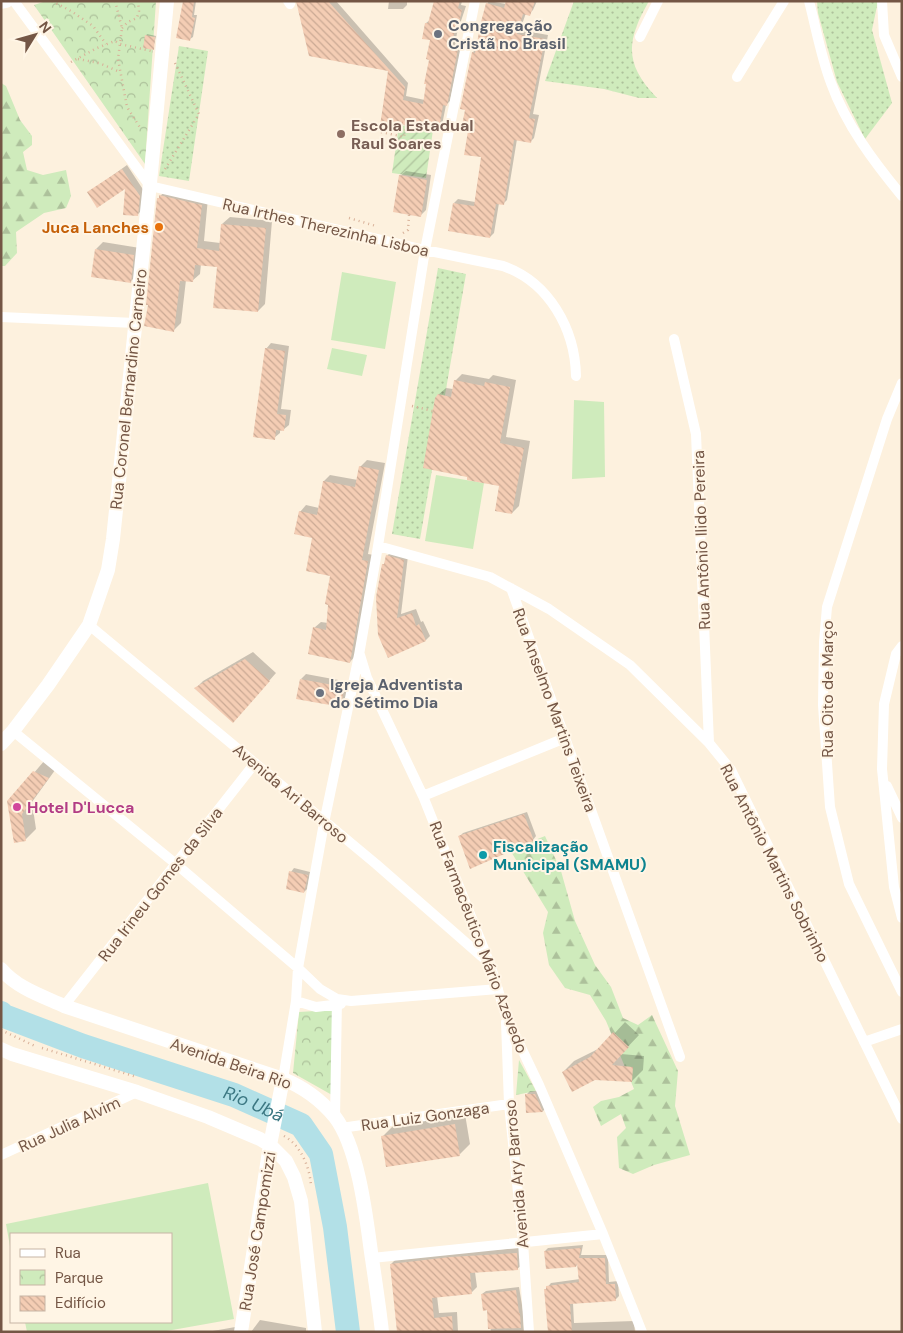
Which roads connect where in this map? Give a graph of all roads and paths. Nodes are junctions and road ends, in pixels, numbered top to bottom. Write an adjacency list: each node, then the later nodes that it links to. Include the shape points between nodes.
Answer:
1 (6, 1): 12 (main road)
2 (14, 1): 20 (street)
3 (52, 1): 16 (path, via 93,26)
4 (115, 1): 13 (path)
5 (138, 1): 13 (path, via 137,18)
6 (167, 1): 15 (main road, Rua Coronel Bernardino Carneiro)
7 (475, 1): 33 (street)
8 (658, 1): 14 (street)
9 (784, 1): 22 (street)
10 (809, 1): 28 (street, via 831,83 852,128)
11 (882, 1): 23 (street, via 884,35)
12 (1, 2)
13 (122, 28): 17 (path)
14 (640, 37)
15 (164, 39): 18 (main road, Rua Coronel Bernardino Carneiro); 27 (path, via 199,114 166,168)
16 (106, 44): 17 (path, via 115,41); 19 (path)
17 (120, 44): 18 (path); 21 (path, via 118,59)
18 (162, 54): 26 (main road, Rua Coronel Bernardino Carneiro)
19 (76, 59): 20 (path); 21 (path)
20 (62, 68): 27 (street)
21 (121, 72): 26 (path, via 126,107)
22 (737, 77)
23 (902, 77)
24 (400, 122): 25 (path, via 406,124 404,137)
25 (381, 132)
26 (154, 146): 27 (main road, Rua Coronel Bernardino Carneiro)
27 (150, 185): 33 (street, Rua Irthes Therezinha Lisboa); 35 (main road, Rua Coronel Bernardino Carneiro)
28 (902, 196)
29 (409, 215): 32 (path, via 408,230)
30 (349, 218): 31 (path)
31 (382, 227)
32 (399, 232)
33 (425, 250): 37 (street, Rua Irthes Therezinha Lisboa, via 503,266 533,283 558,310 569,337); 41 (street)
34 (1, 317): 35 (street)
35 (135, 323): 43 (main road, Rua Coronel Bernardino Carneiro, via 113,539 108,570)
36 (674, 339): 48 (street, Rua Antônio Ilido Pereira, via 696,434)
37 (576, 376)
38 (902, 383): 61 (street, Rua Oito de Março, via 887,419 827,607 824,705 830,807 849,884)
39 (412, 406): 40 (path)
40 (433, 411)
41 (378, 546): 42 (street, Rua Antônio Martins Sobrinho, via 490,577); 45 (street)
42 (511, 588): 47 (street, Rua Anselmo Martins Teixeira); 48 (street, Rua Antônio Martins Sobrinho, via 549,609 630,665)
43 (90, 625): 46 (main road, Rua Coronel Bernardino Carneiro); 50 (street, Avenida Ari Barroso)
44 (902, 646): 51 (street, via 896,654 884,704)
45 (359, 654): 52 (street, Rua Farmacêutico Mário Azevedo, via 367,678); 54 (street)
46 (13, 731): 49 (main road, Rua Coronel Bernardino Carneiro); 55 (street)
47 (565, 738): 52 (street); 70 (street, Rua Anselmo Martins Teixeira)
48 (710, 743): 68 (street, Rua Antônio Martins Sobrinho, via 731,770)
49 (1, 744)
50 (254, 762): 54 (street, Avenida Ari Barroso); 55 (street, Rua Irineu Gomes da Silva)
51 (883, 778): 53 (street); 56 (street, via 894,887)
52 (423, 796): 57 (street, Rua Farmacêutico Mário Azevedo)
53 (902, 818)
54 (324, 822): 57 (street, Avenida Ari Barroso); 58 (street)
55 (176, 864): 58 (street); 64 (street, Rua Irineu Gomes da Silva)
56 (902, 918)
57 (490, 964): 60 (street, Rua Farmacêutico Mário Azevedo)
58 (298, 968): 62 (street); 63 (street)
59 (1, 969): 64 (main road, Avenida Beira Rio, via 31,992)
60 (498, 990): 63 (street); 65 (street, Rua Farmacêutico Mário Azevedo)
61 (902, 992)
62 (296, 1000): 63 (street, via 316,1007); 72 (street)
63 (336, 1002): 76 (street)
64 (64, 1006): 72 (main road, Avenida Beira Rio)
65 (506, 1016): 74 (street, Avenida Ary Barroso); 80 (street, Rua Farmacêutico Mário Azevedo)
66 (902, 1029): 68 (street)
67 (1, 1030): 71 (path, via 34,1045)
68 (864, 1042): 75 (street, Rua Antônio Martins Sobrinho)
69 (1, 1049): 73 (main road)
70 (680, 1057)
71 (142, 1078)
72 (284, 1079): 76 (main road, Avenida Beira Rio, via 303,1088); 77 (main road, Rua José Campomizzi)
73 (137, 1092): 77 (main road, via 260,1139); 78 (street, Rua Julia Alvim)
74 (509, 1104): 76 (street, Rua Luiz Gonzaga); 81 (street, Avenida Ary Barroso)
75 (902, 1119)
76 (338, 1123): 82 (main road, Avenida Beira Rio, via 356,1169)
77 (272, 1136): 79 (path, via 287,1138 300,1150); 83 (main road, Rua José Campomizzi); 84 (main road, via 294,1177 301,1201)
78 (1, 1155)
79 (312, 1189)
80 (604, 1234): 81 (street); 87 (street, Rua Farmacêutico Mário Azevedo)
81 (523, 1242): 82 (street); 86 (street, Avenida Ary Barroso)
82 (372, 1258): 85 (main road, Avenida Beira Rio)
83 (241, 1332)
84 (315, 1332)
85 (382, 1332)
86 (529, 1332)
87 (642, 1332)

